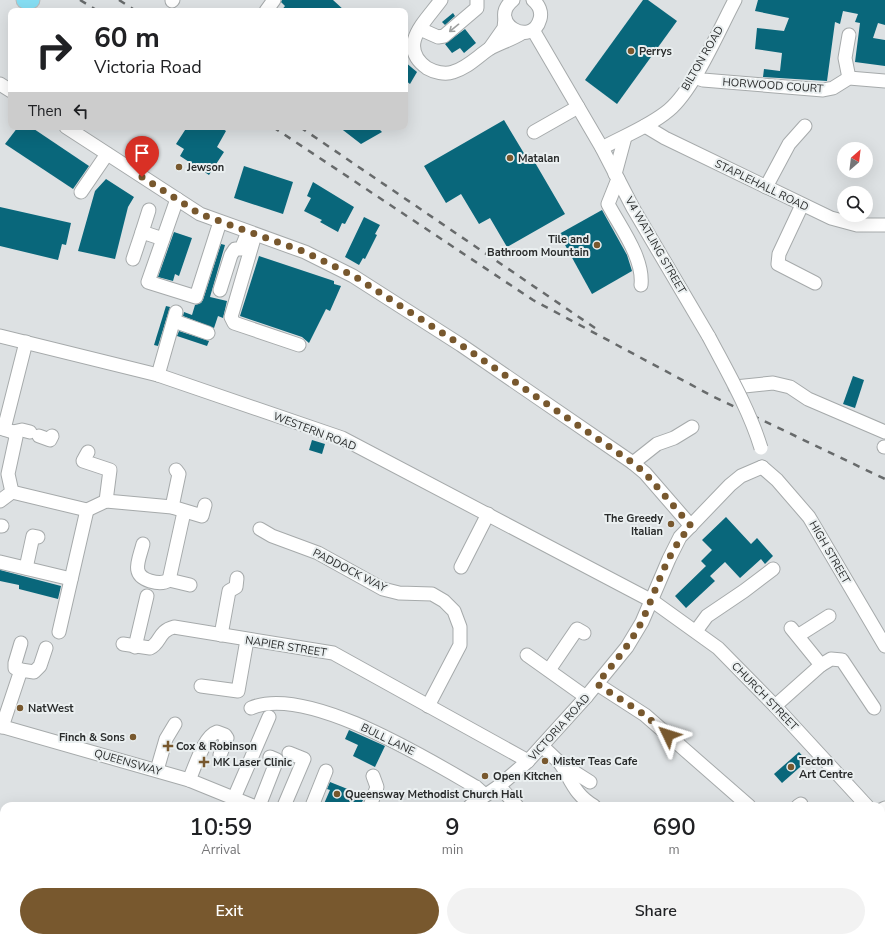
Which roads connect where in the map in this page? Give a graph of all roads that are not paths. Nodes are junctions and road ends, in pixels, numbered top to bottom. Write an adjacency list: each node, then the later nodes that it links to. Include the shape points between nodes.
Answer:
1 (25, 0): 2 (main road)
2 (31, 0)
3 (442, 0): 8 (street)
4 (477, 0): 8 (street, one-way to 8, via 477,8 444,36 438,37)
5 (734, 0): 12 (street, BILTON ROAD)
6 (538, 2): 9 (street, via 541,16 537,26)
7 (507, 6): 9 (street, via 511,28); 11 (street, via 504,28)
8 (420, 29): 11 (street, via 412,44 414,52 422,64 441,73 452,73 463,68)
9 (527, 32): 11 (street); 15 (street, V4 WATLING STREET)
10 (849, 35): 13 (street, via 845,58)
11 (490, 48)
12 (694, 77): 13 (street, HORWOOD COURT, via 703,80 824,90 833,88); 16 (street, BILTON ROAD, via 669,110)
13 (849, 78): 14 (street)
14 (885, 81)
15 (578, 107): 19 (street); 21 (street, V4 WATLING STREET)
16 (645, 126): 20 (street, BILTON ROAD); 24 (street, STAPLEHALL ROAD)
17 (806, 126): 24 (street, via 789,144)
18 (71, 130): 22 (street)
19 (534, 132)
20 (624, 137): 21 (street, BILTON ROAD); 23 (street)
21 (602, 148): 23 (street, V4 WATLING STREET)
22 (107, 154): 25 (street); 26 (street)
23 (617, 176): 36 (street, via 608,204 639,262); 43 (street, V4 WATLING STREET, bridge)
24 (766, 187): 27 (street, STAPLEHALL ROAD)
25 (81, 192)
26 (177, 199): 29 (street, via 200,214); 33 (street)
27 (802, 205): 30 (street, STAPLEHALL ROAD, via 831,218 857,225); 35 (street, via 779,254 778,264)
28 (149, 210): 31 (street)
29 (220, 222): 32 (street); 33 (street, via 196,297 148,282)
30 (885, 225)
31 (142, 232): 33 (street); 34 (street)
32 (252, 233): 37 (street, via 241,249 235,249 231,255); 41 (street, via 231,317 234,323); 49 (street, via 305,252 354,276 467,349)
33 (163, 239)
34 (133, 259)
35 (815, 283)
36 (641, 285)
37 (220, 290)
38 (208, 333): 42 (street, via 175,317)
39 (0, 336): 40 (street, WESTERN ROAD)
40 (26, 342): 42 (street, WESTERN ROAD); 45 (street)
41 (299, 345)
42 (158, 376): 57 (street, WESTERN ROAD, via 342,438)
43 (735, 387): 46 (street, via 773,383 790,387 808,399); 50 (street, V4 WATLING STREET, bridge, via 755,429 761,448)
44 (692, 427): 49 (street, via 674,438 657,444)
45 (5, 430): 47 (street); 52 (street, via 16,437 8,474)
46 (885, 432)
47 (40, 434)
48 (88, 452): 53 (street, via 83,462 110,470)
49 (633, 463): 58 (street, via 645,473)
50 (762, 467): 58 (street, VICTORIA ROAD, via 740,476); 79 (street, HIGH STREET, via 778,480 809,517)
51 (176, 470): 55 (street, via 179,474)
52 (7, 497): 56 (street)
53 (106, 501): 55 (street); 56 (street)
54 (205, 505): 55 (street, via 202,516)
55 (178, 509): 68 (street)
56 (87, 510): 67 (street)
57 (488, 514): 63 (street); 71 (street, WESTERN ROAD)
58 (691, 526): 71 (street, VICTORIA ROAD, via 680,537)
59 (260, 529): 88 (street, PADDOCK WAY, via 318,553 384,589 399,593 432,594 454,611 460,627 460,645)
60 (38, 537): 64 (street, via 33,536)
61 (143, 544): 68 (street, via 138,575 158,583)
62 (0, 562): 64 (street)
63 (461, 567)
64 (26, 568): 67 (street)
65 (773, 569): 73 (street, via 707,616)
66 (237, 578): 76 (street, via 236,586 229,591)
67 (71, 579): 74 (street)
68 (168, 580): 69 (street)
69 (190, 585)
70 (147, 596): 76 (street, NAPIER STREET, via 129,645 144,649 153,647 163,632 174,627)
71 (650, 601): 73 (street, CHURCH STREET); 85 (street, VICTORIA ROAD, via 642,622 627,647)
72 (829, 616): 82 (street, via 795,632)
73 (696, 631): 89 (street, CHURCH STREET, via 718,648)
74 (59, 632)
75 (584, 633): 84 (street, via 577,629)
76 (220, 635): 77 (street, NAPIER STREET)
77 (247, 640): 86 (street, via 238,691); 88 (street, NAPIER STREET, via 333,654)
78 (20, 643): 83 (street, via 14,663 16,668)
79 (885, 646)
80 (46, 648): 83 (street, via 38,670)
81 (527, 655): 84 (street)
82 (821, 665): 89 (street); 91 (street, via 831,659 842,660)
83 (21, 670): 94 (street)
84 (549, 670): 87 (street)
85 (597, 684): 87 (street, VICTORIA ROAD); 117 (street, via 645,715)
86 (201, 686)
87 (586, 697): 95 (street, VICTORIA ROAD)
88 (428, 706): 99 (street, NAPIER STREET)
89 (775, 706): 118 (street, CHURCH STREET)
90 (251, 708): 107 (street, BULL LANE, via 259,704 282,703 304,706 357,724 419,755 476,787)
91 (874, 708)
92 (269, 717): 108 (street)
93 (175, 724): 101 (street, via 166,739)
94 (1, 727): 101 (street, QUEENSWAY)
95 (542, 746): 99 (street, VICTORIA ROAD); 100 (street)
96 (290, 753): 111 (street, via 304,759)
97 (220, 755): 104 (street, via 227,738 217,732 210,736 204,745)
98 (270, 757): 110 (street, via 277,760)
99 (528, 761): 106 (street, VICTORIA ROAD)
100 (560, 763): 105 (street); 116 (street, via 573,788)
101 (157, 770): 104 (street, QUEENSWAY)
102 (326, 771): 112 (street)
103 (373, 776): 113 (street, via 377,787)
104 (189, 780): 108 (street, QUEENSWAY)
105 (590, 782)
106 (498, 786): 107 (street, VICTORIA ROAD); 115 (street)
107 (485, 795): 114 (street, VICTORIA ROAD)
108 (234, 798): 109 (street, QUEENSWAY)
109 (244, 802)
110 (261, 802)
111 (286, 802)
112 (314, 802)
113 (371, 802)
114 (475, 802)
115 (513, 802)
116 (588, 802)
117 (744, 802)
118 (862, 802)

